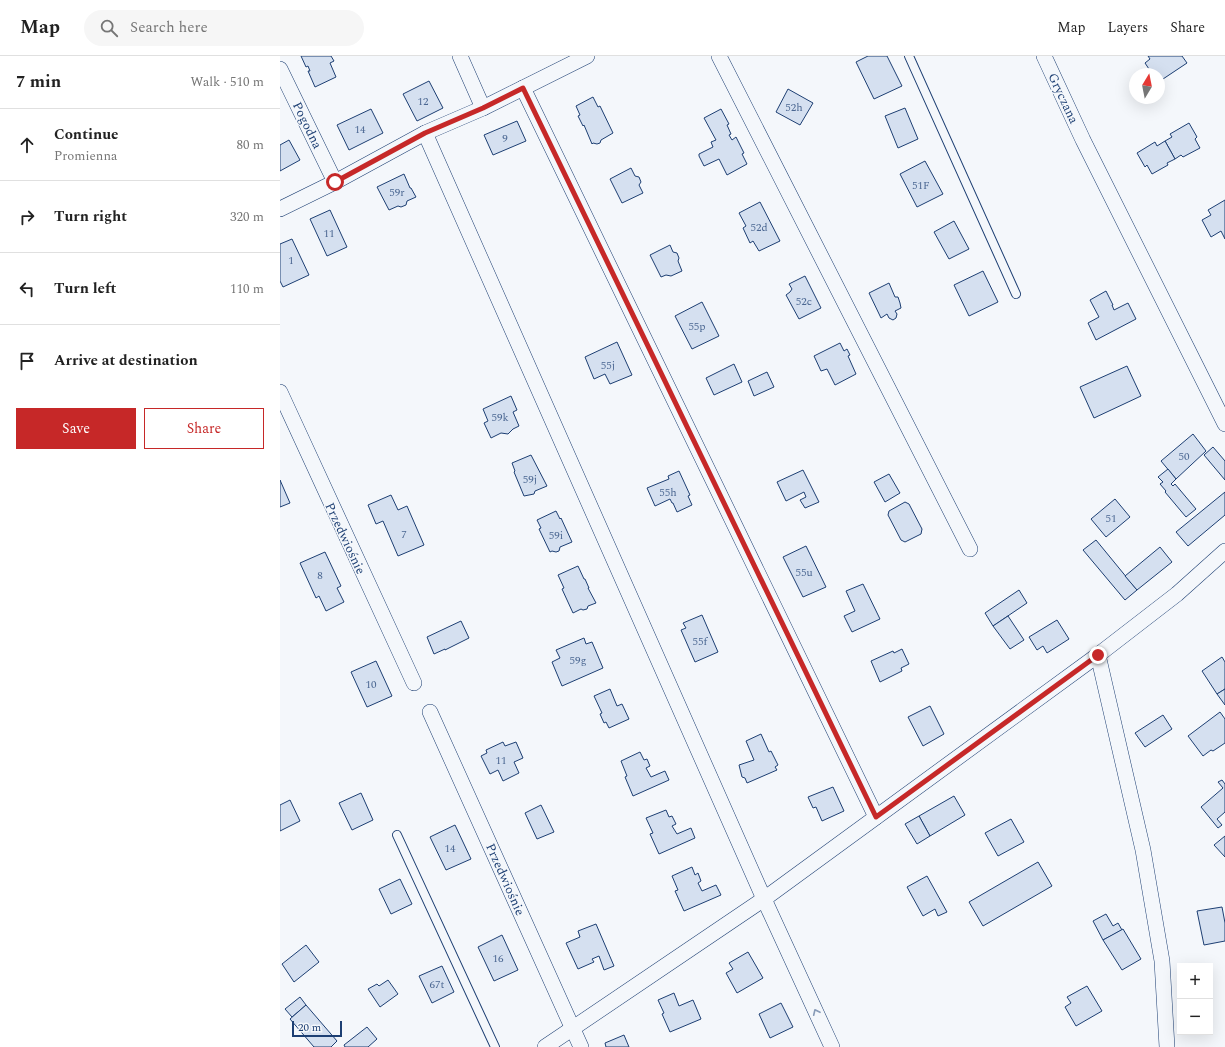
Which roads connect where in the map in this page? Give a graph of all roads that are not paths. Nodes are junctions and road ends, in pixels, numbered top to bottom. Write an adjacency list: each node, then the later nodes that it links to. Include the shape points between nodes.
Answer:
1 (460, 56): 9 (street)
2 (587, 56): 6 (street)
3 (718, 56): 16 (street)
4 (909, 56): 13 (lane)
5 (1044, 56): 15 (street, Gryczana, via 1083,140)
6 (570, 60): 8 (street)
7 (280, 69): 11 (street, Pogodna)
8 (523, 88): 9 (street); 21 (street)
9 (483, 108): 10 (street)
10 (425, 133): 11 (street); 23 (street)
11 (335, 182): 12 (street)
12 (280, 209)
13 (1016, 294)
14 (280, 392): 19 (street, Przedwiośnie)
15 (1225, 424)
16 (970, 549)
17 (1225, 551): 18 (street, via 1177,594)
18 (1098, 655): 21 (street); 29 (street, via 1145,858 1162,961)
19 (414, 683)
20 (430, 712): 24 (street, Przedwiośnie)
21 (876, 817): 23 (street)
22 (397, 835): 25 (lane)
23 (764, 899): 24 (street); 28 (street, one-way to 23)
24 (574, 1028): 26 (street); 27 (street, Przedwiośnie)
25 (495, 1047)
26 (545, 1047)
27 (581, 1047)
28 (832, 1047)
29 (1167, 1047)

